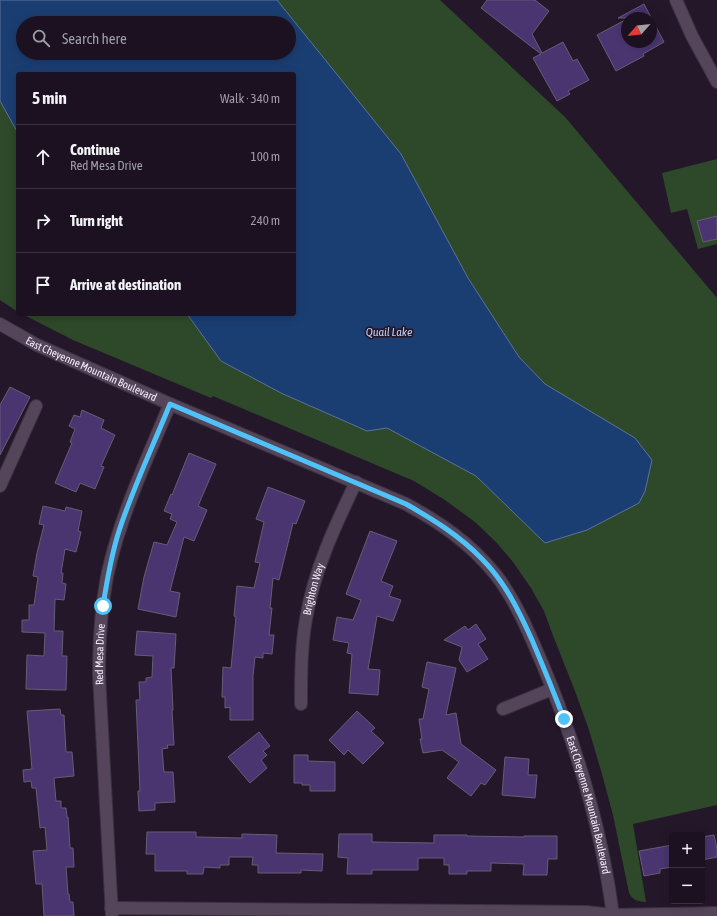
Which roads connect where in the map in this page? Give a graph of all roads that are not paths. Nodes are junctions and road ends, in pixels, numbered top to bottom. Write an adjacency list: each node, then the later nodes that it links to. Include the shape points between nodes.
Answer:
1 (676, 0): 2 (street)
2 (717, 82)
3 (0, 324): 4 (street, East Cheyenne Mountain Boulevard, via 37,345)
4 (170, 404): 6 (street, East Cheyenne Mountain Boulevard); 11 (street, Red Mesa Drive, via 118,533 108,573 99,641)
5 (36, 406): 7 (street)
6 (356, 482): 8 (street, East Cheyenne Mountain Boulevard, via 432,518 484,560 512,599); 9 (street, Brighton Way, via 334,528 313,587 302,649)
7 (0, 486)
8 (552, 689): 10 (street); 13 (street, East Cheyenne Mountain Boulevard, via 588,791)
9 (301, 704)
10 (503, 708)
11 (112, 912): 13 (street, via 586,912)
12 (717, 913): 13 (street)
13 (613, 915)

